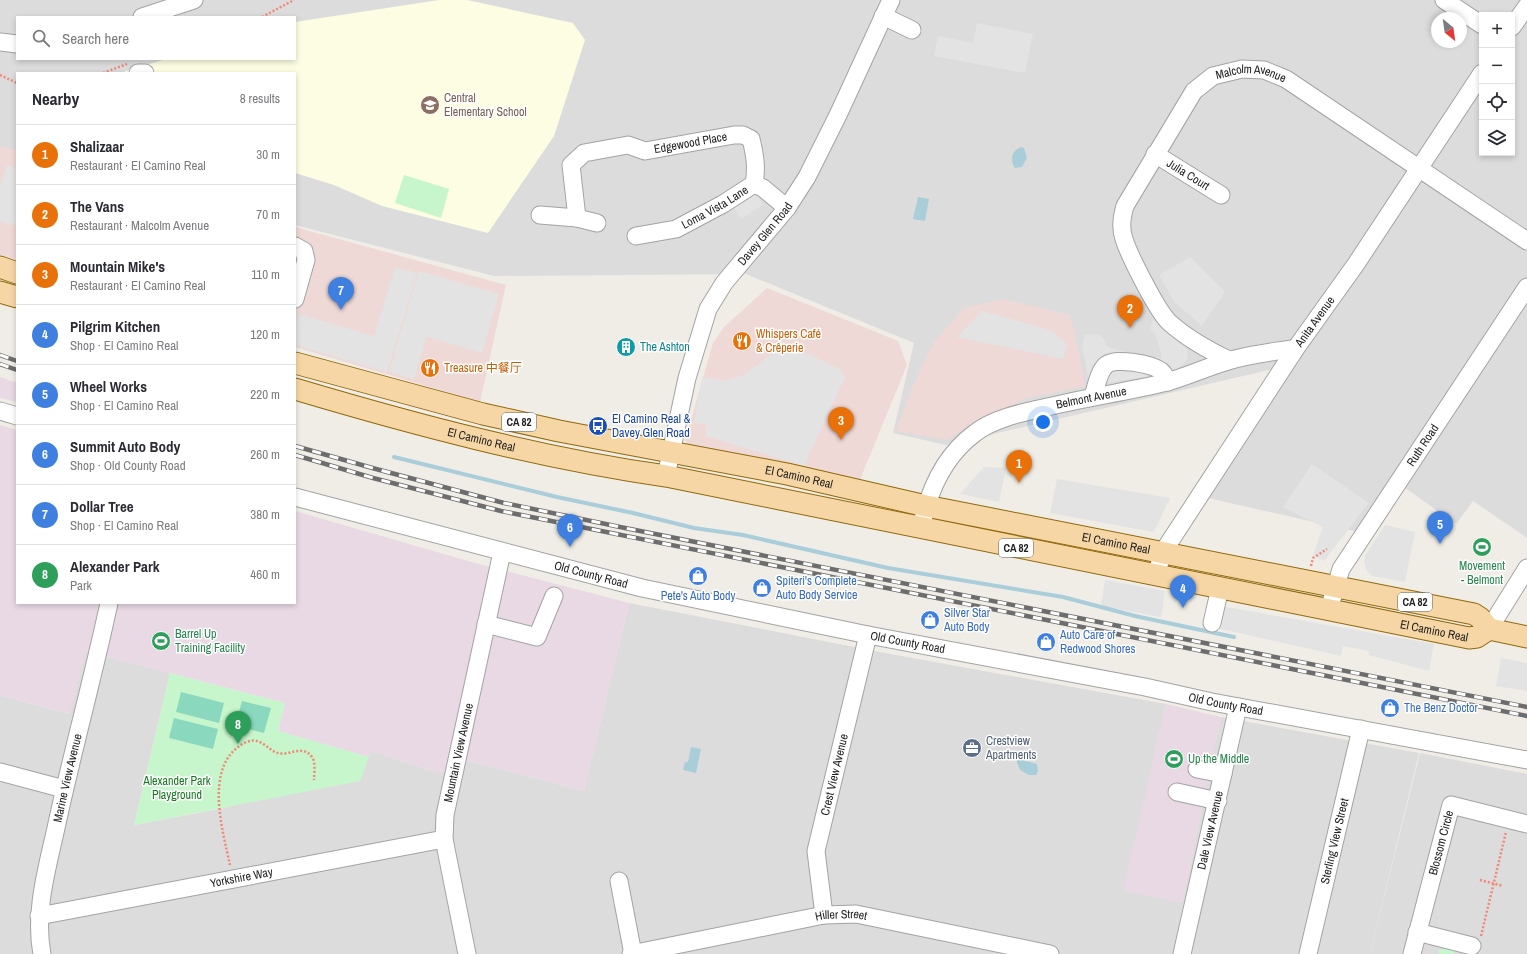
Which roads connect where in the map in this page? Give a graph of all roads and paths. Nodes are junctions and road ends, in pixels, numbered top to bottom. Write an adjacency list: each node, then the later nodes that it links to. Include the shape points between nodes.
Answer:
1 (194, 0): 6 (street)
2 (294, 0): 7 (path)
3 (891, 0): 8 (street, Davey Glen Road)
4 (1444, 0): 9 (street)
5 (1527, 6): 10 (street)
6 (145, 16)
7 (264, 16)
8 (883, 16): 11 (street); 23 (street, Davey Glen Road, via 838,116 807,177)
9 (1479, 23)
10 (1515, 23)
11 (912, 30)
12 (0, 42): 13 (street)
13 (16, 44)
14 (139, 69): 15 (path)
15 (112, 72)
16 (0, 75): 18 (path)
17 (1479, 78): 20 (street, Anita Avenue)
18 (16, 83)
19 (1155, 154): 20 (street, Malcolm Avenue, via 1194,91 1213,76 1242,69 1264,70 1286,79); 22 (street, Julia Court); 37 (street, Malcolm Avenue, via 1125,206 1122,220 1124,238 1155,302 1168,322 1201,347)
20 (1421, 168): 28 (street, Malcolm Avenue); 36 (street, Anita Avenue)
21 (754, 184): 23 (street, Loma Vista Lane, via 763,188); 25 (street, Edgewood Place, via 755,155 751,139 743,136 734,135 645,151 628,145 584,153 571,165); 27 (street, Loma Vista Lane, via 676,229)
22 (1221, 195)
23 (787, 208): 44 (street, Davey Glen Road, via 724,283 708,309 687,378)
24 (540, 215): 25 (street)
25 (577, 218): 26 (street)
26 (597, 223)
27 (636, 236)
28 (1527, 241)
29 (296, 247): 34 (street, via 304,251 306,260)
30 (0, 267): 31 (main road)
31 (16, 273)
32 (1527, 287): 55 (street, Ruth Road, via 1341,569)
33 (0, 292): 35 (main road)
34 (296, 296)
35 (16, 297)
36 (1296, 348): 37 (street, Belmont Avenue); 51 (street, Anita Avenue)
37 (1229, 360): 39 (street, Belmont Avenue)
38 (296, 363): 44 (main road, El Camino Real / CA 82, via 483,414)
39 (1168, 382): 41 (street, Belmont Avenue); 41 (street, via 1162,372 1148,365 1108,363 1103,368)
40 (296, 389): 45 (main road, El Camino Real / CA 82, via 481,439 564,458)
41 (1093, 396): 47 (street, Belmont Avenue, via 999,420 976,432 958,447 948,460)
42 (0, 411): 43 (street)
43 (16, 416)
44 (671, 453): 45 (street, Davey Glen Road); 47 (main road, El Camino Real / CA 82, via 787,474)
45 (666, 476): 48 (main road, El Camino Real / CA 82)
46 (296, 497): 50 (street, Old County Road)
47 (926, 506): 48 (street, Belmont Avenue); 51 (main road, El Camino Real / CA 82)
48 (921, 529): 54 (main road, El Camino Real / CA 82)
49 (1327, 549): 52 (path, via 1313,558)
50 (502, 552): 61 (street, Mountain View Avenue); 63 (street, Old County Road, via 642,588)
51 (1163, 552): 54 (street, Anita Avenue); 55 (main road, El Camino Real / CA 82)
52 (1311, 567)
53 (1527, 568): 62 (street)
54 (1156, 575): 56 (main road, El Camino Real / CA 82)
55 (1335, 586): 59 (street, Ruth Road); 62 (main road, El Camino Real / CA 82, via 1474,614)
56 (1220, 588): 59 (main road, El Camino Real / CA 82); 60 (street)
57 (554, 596): 61 (street, via 537,637)
58 (109, 604): 72 (street, Marine View Avenue)
59 (1329, 609): 62 (main road, El Camino Real / CA 82, via 1469,638 1477,637)
60 (1212, 623)
61 (486, 624): 77 (street, Mountain View Avenue, via 445,815)
62 (1488, 629): 64 (main road)
63 (868, 635): 65 (street, Old County Road); 83 (street, Crest View Avenue, via 816,851)
64 (1527, 637)
65 (1238, 707): 66 (street, Old County Road); 70 (street, Dale View Avenue)
66 (1361, 729): 67 (street, Old County Road); 92 (street, Sterling View Street)
67 (1527, 760)
68 (1197, 769): 70 (street)
69 (0, 772): 72 (street)
70 (1223, 774): 74 (street, Dale View Avenue)
71 (314, 780): 78 (path, via 315,765 306,751 277,753 257,741 249,741 232,751 218,789 219,808)
72 (64, 789): 84 (street, Marine View Avenue)
73 (1177, 792): 74 (street)
74 (1218, 801): 91 (street, Dale View Avenue)
75 (1509, 820): 76 (street, Blossom Circle); 81 (path); 85 (street, Blossom Circle, via 1451,805)
76 (1527, 824)
77 (444, 839): 78 (street, Yorkshire Way); 88 (street, Mountain View Avenue)
78 (233, 879): 84 (street, Yorkshire Way)
79 (1480, 880): 81 (path)
80 (619, 881): 89 (street)
81 (1494, 883): 82 (path); 86 (path)
82 (1503, 886)
83 (824, 915): 89 (street, Hiller Street); 90 (street, Hiller Street, via 856,914)
84 (39, 916): 87 (street, Marine View Avenue)
85 (1417, 932): 86 (street); 93 (street, Blossom Circle)
86 (1476, 943)
87 (42, 954)
88 (467, 954)
89 (632, 954)
90 (1049, 954)
91 (1182, 954)
92 (1308, 954)
93 (1412, 954)

